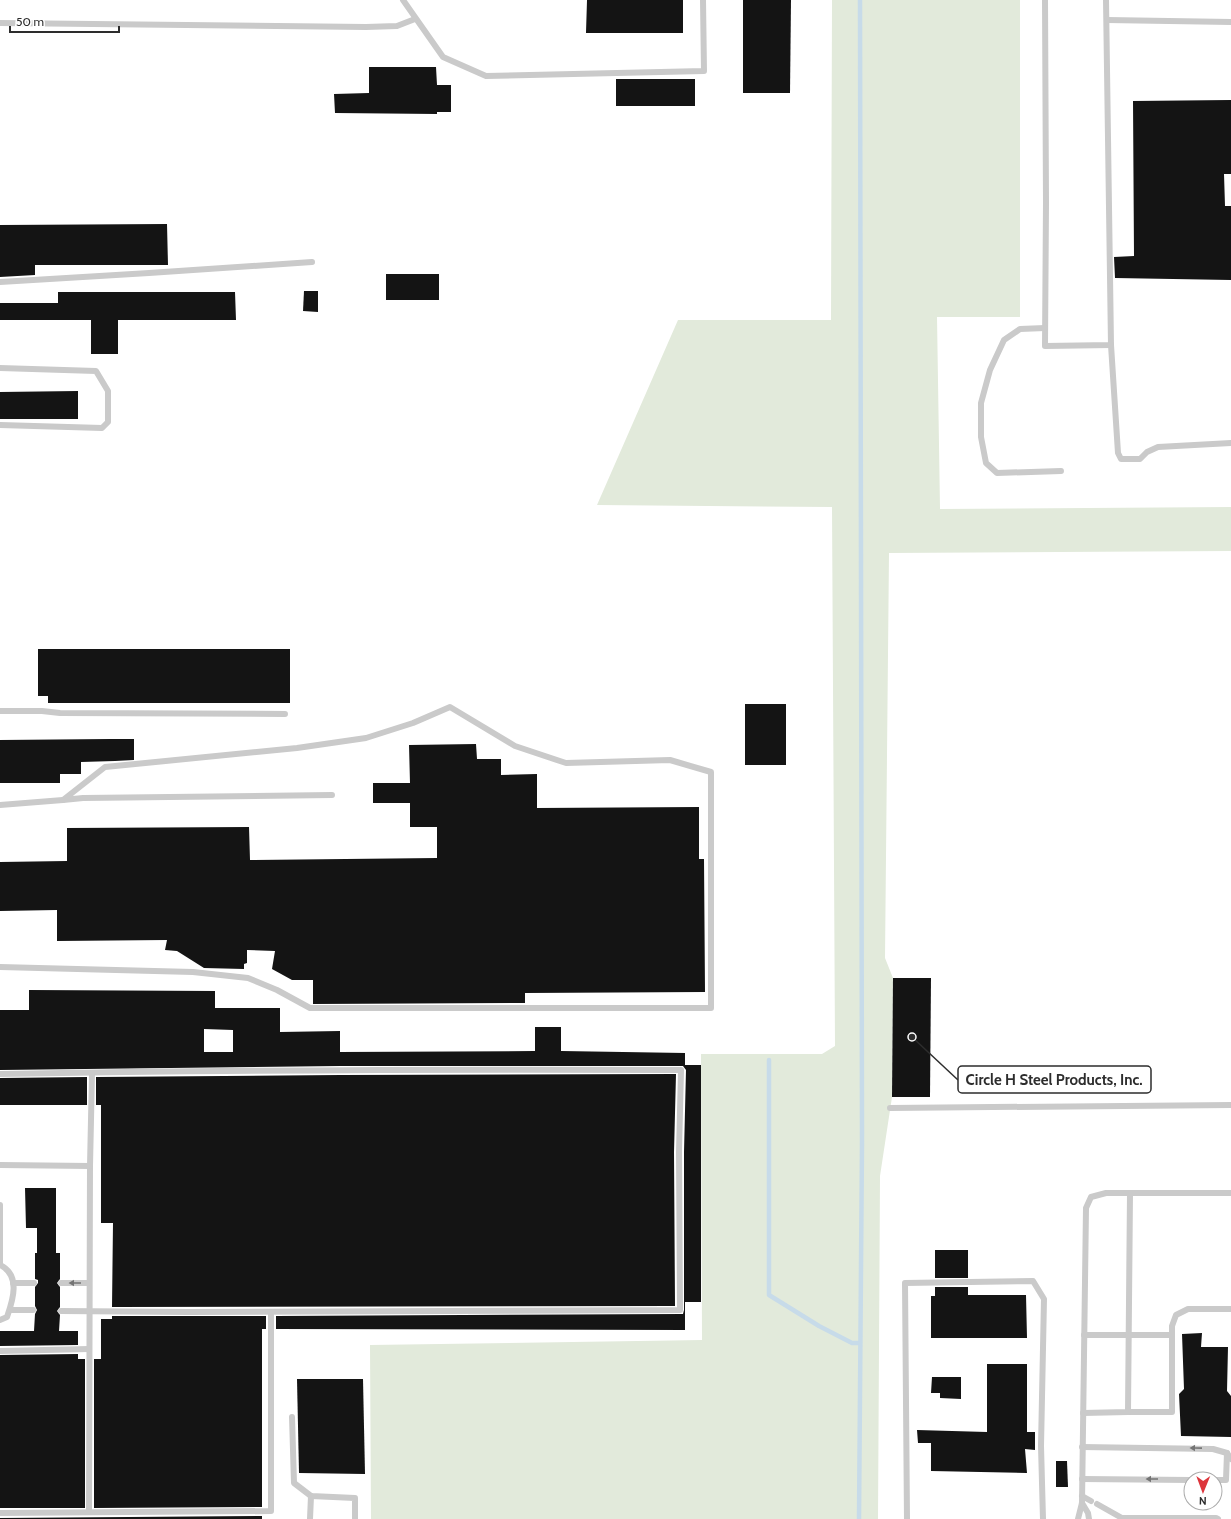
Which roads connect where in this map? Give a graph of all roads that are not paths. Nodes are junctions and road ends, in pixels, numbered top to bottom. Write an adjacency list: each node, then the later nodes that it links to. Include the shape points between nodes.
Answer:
1 (403, 0): 5 (lane)
2 (703, 0): 5 (lane, via 704,71 486,76 443,57)
3 (1045, 0): 11 (lane)
4 (1106, 0): 6 (lane)
5 (416, 19): 8 (lane, via 397,26 366,27)
6 (1106, 20): 7 (lane); 12 (lane)
7 (1231, 22)
8 (0, 23)
9 (312, 262): 10 (lane)
10 (0, 282)
11 (1045, 328): 12 (lane, via 1045,346); 16 (lane, via 1020,329 1004,340 990,370 981,403 981,437 986,463 997,473)
12 (1110, 345): 15 (lane, via 1118,453 1121,459 1140,459 1158,447)
13 (0, 368): 14 (lane, via 96,371 108,391 108,422 102,428)
14 (0, 425)
15 (1231, 443)
16 (1061, 471)
17 (0, 711): 18 (lane)
18 (285, 714)
19 (332, 794): 20 (lane)
20 (63, 800): 21 (lane); 22 (lane, via 105,767 297,748 366,738 413,724 450,707 515,746 566,763 670,760 711,772 711,1008 310,1008 278,990 248,978 193,972)
21 (0, 805)
22 (0, 967)
23 (92, 1073): 24 (lane); 28 (lane); 42 (lane, via 681,1070 680,1310)
24 (0, 1074)
25 (1231, 1105): 26 (lane)
26 (890, 1108)
27 (0, 1165): 28 (lane)
28 (90, 1166): 36 (lane)
29 (1130, 1193): 30 (lane); 44 (lane, via 1106,1193 1091,1197 1086,1208); 45 (lane)
30 (1231, 1193)
31 (0, 1205): 32 (lane)
32 (0, 1265): 33 (lane, via 7,1268)
33 (13, 1283): 34 (lane); 38 (lane, via 14,1299)
34 (34, 1283)
35 (61, 1283): 36 (lane, one-way to 35)
36 (90, 1283): 41 (lane)
37 (1231, 1309): 46 (lane, via 1188,1309 1176,1315)
38 (10, 1310): 39 (lane); 43 (lane, via 7,1317)
39 (33, 1310)
40 (61, 1311): 41 (lane)
41 (89, 1311): 42 (lane); 47 (lane)
42 (271, 1312): 61 (lane, via 271,1511)
43 (0, 1320)
44 (1084, 1335): 45 (lane); 50 (lane)
45 (1129, 1335): 46 (lane); 49 (lane)
46 (1172, 1335): 49 (lane, via 1172,1412)
47 (89, 1349): 48 (lane); 61 (lane)
48 (0, 1351)
49 (1128, 1412): 50 (lane)
50 (1083, 1413): 52 (lane)
51 (292, 1417): 58 (lane, via 294,1483)
52 (1082, 1447): 53 (lane, one-way to 52, via 1213,1449); 55 (lane)
53 (1227, 1453): 54 (lane); 57 (lane, via 1226,1480)
54 (1231, 1459)
55 (1082, 1479): 56 (lane, one-way to 55); 59 (lane)
56 (1183, 1480)
57 (1223, 1480)
58 (311, 1496): 64 (lane); 65 (lane, via 355,1498)
59 (1082, 1496): 60 (lane); 63 (lane, via 1122,1518)
60 (1082, 1503): 68 (lane); 69 (lane)
61 (90, 1512): 62 (lane)
62 (0, 1513)
63 (1217, 1518)
64 (310, 1519)
65 (355, 1519)
66 (907, 1519): 67 (lane, via 905,1283 1025,1282 1033,1282 1044,1298 1041,1446)
67 (1043, 1519)
68 (1078, 1519)
69 (1089, 1519)

